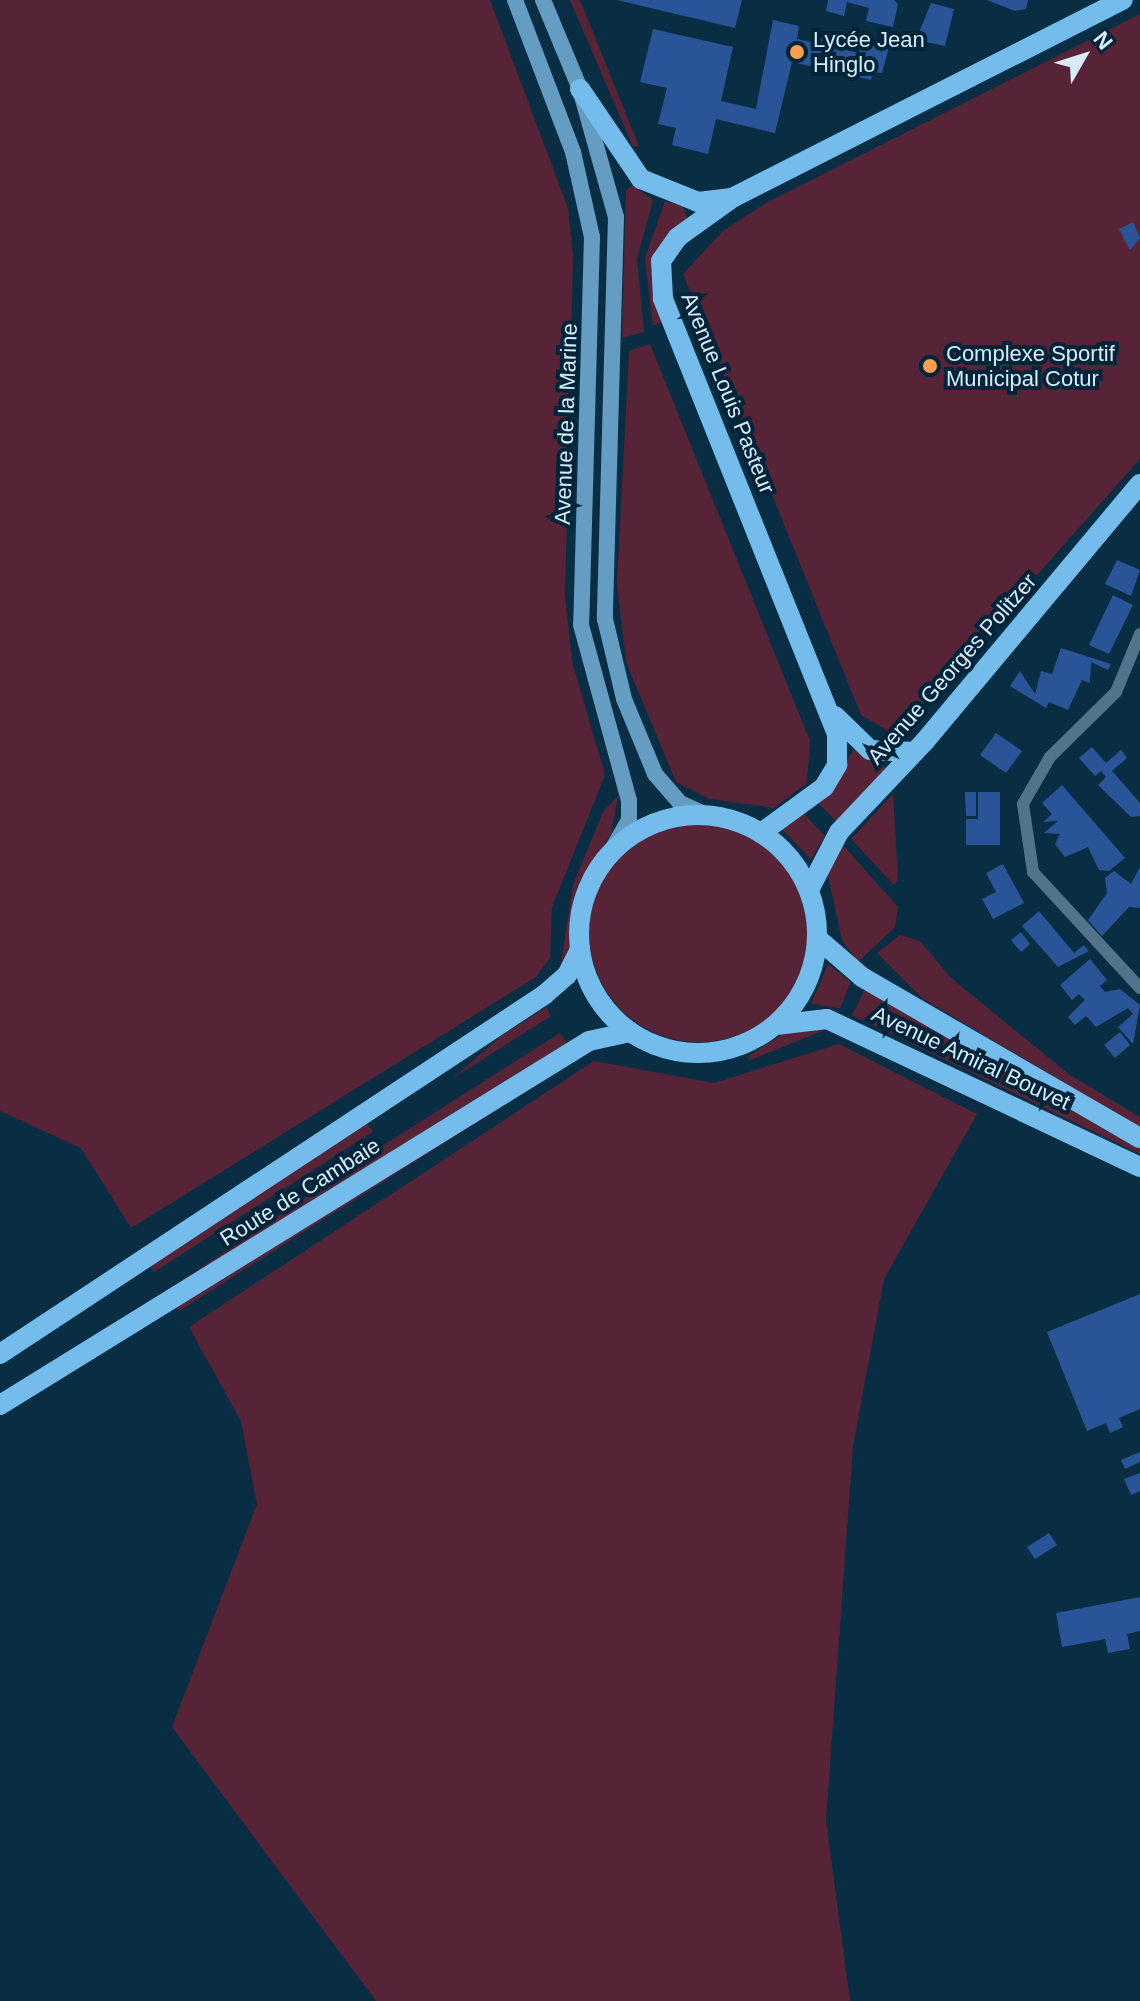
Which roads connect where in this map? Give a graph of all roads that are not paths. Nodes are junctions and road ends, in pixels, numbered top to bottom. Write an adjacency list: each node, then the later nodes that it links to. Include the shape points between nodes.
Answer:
1 (515, 0): 12 (main road, Avenue de la Marine, via 573,152 592,237 581,625 629,801 629,820)
2 (543, 0): 4 (main road, Avenue de la Marine)
3 (1123, 0): 5 (main road, Avenue Louis Pasteur)
4 (580, 89): 5 (main road, via 641,179 698,202); 10 (main road, Avenue de la Marine, via 616,217 605,619 624,699 655,774 670,796)
5 (732, 198): 8 (main road, Avenue Louis Pasteur, via 668,247 659,280)
6 (1140, 484): 9 (main road, Avenue Georges Politzer)
7 (1140, 634): 16 (street, via 1116,692 1050,757 1023,804 1033,872)
8 (828, 706): 9 (main road, via 870,750); 11 (main road, Avenue Louis Pasteur, via 837,765 811,800)
9 (915, 752): 13 (main road, Avenue Georges Politzer, via 839,832)
10 (707, 815): 11 (main road); 12 (main road, via 672,817)
11 (761, 833): 13 (main road)
12 (611, 851): 15 (main road, via 581,913)
13 (809, 890): 14 (main road)
14 (817, 938): 17 (main road, via 801,995); 19 (main road, Avenue Amiral Bouvet, via 862,977)
15 (580, 949): 18 (main road, via 598,998); 21 (main road, Route de Cambaie, via 567,975 544,995)
16 (1140, 988)
17 (776, 1025): 18 (main road, via 726,1050 693,1053); 20 (main road, Avenue Amiral Bouvet, via 827,1019)
18 (630, 1032): 22 (main road, Route de Cambaie, via 578,1048)
19 (1140, 1138)
20 (1140, 1167)
21 (0, 1354)
22 (0, 1405)

